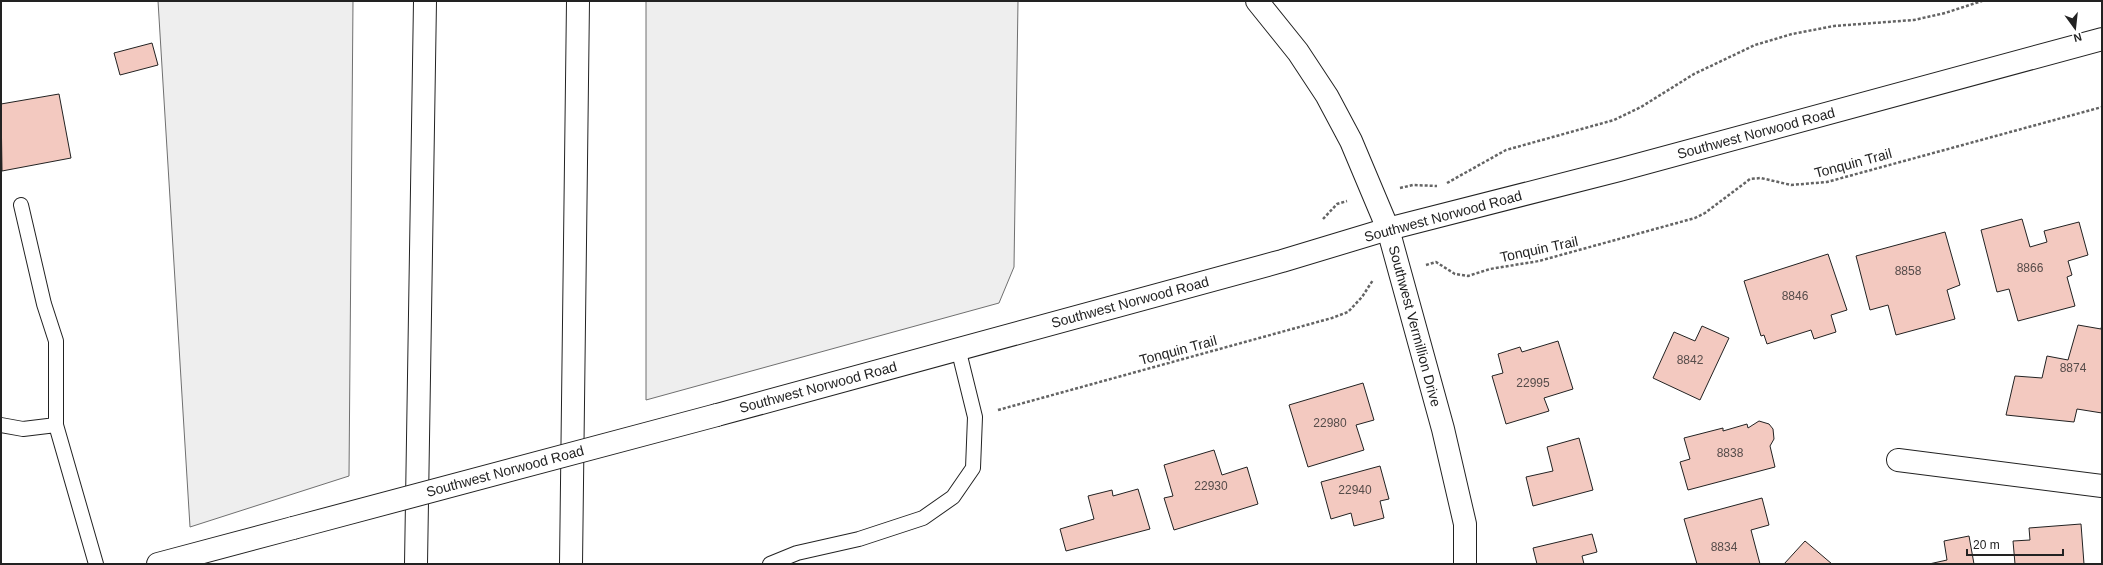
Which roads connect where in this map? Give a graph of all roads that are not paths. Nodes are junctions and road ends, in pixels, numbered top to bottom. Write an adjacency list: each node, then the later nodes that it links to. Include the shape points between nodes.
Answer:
1 (425, 1): 14 (main road)
2 (578, 1): 15 (main road)
3 (1257, 1): 6 (main road, Southwest Vermillion Drive, via 1298,52 1327,96 1350,141)
4 (2102, 39): 6 (main road, Southwest Norwood Road, via 1619,170)
5 (21, 205): 9 (lane, via 44,304 56,341)
6 (1388, 229): 7 (main road, Southwest Norwood Road, via 1282,261); 17 (main road, Southwest Vermillion Drive, via 1444,429 1465,524)
7 (958, 348): 13 (main road, Southwest Norwood Road, bridge); 16 (lane, via 975,417 973,468 953,497 923,518 859,539 796,553)
8 (1, 425): 9 (lane, via 23,429)
9 (56, 425): 12 (lane)
10 (1898, 460): 11 (main road)
11 (2102, 486)
12 (96, 564)
13 (158, 564)
14 (416, 564)
15 (571, 564)
16 (770, 564)
17 (1466, 564)

